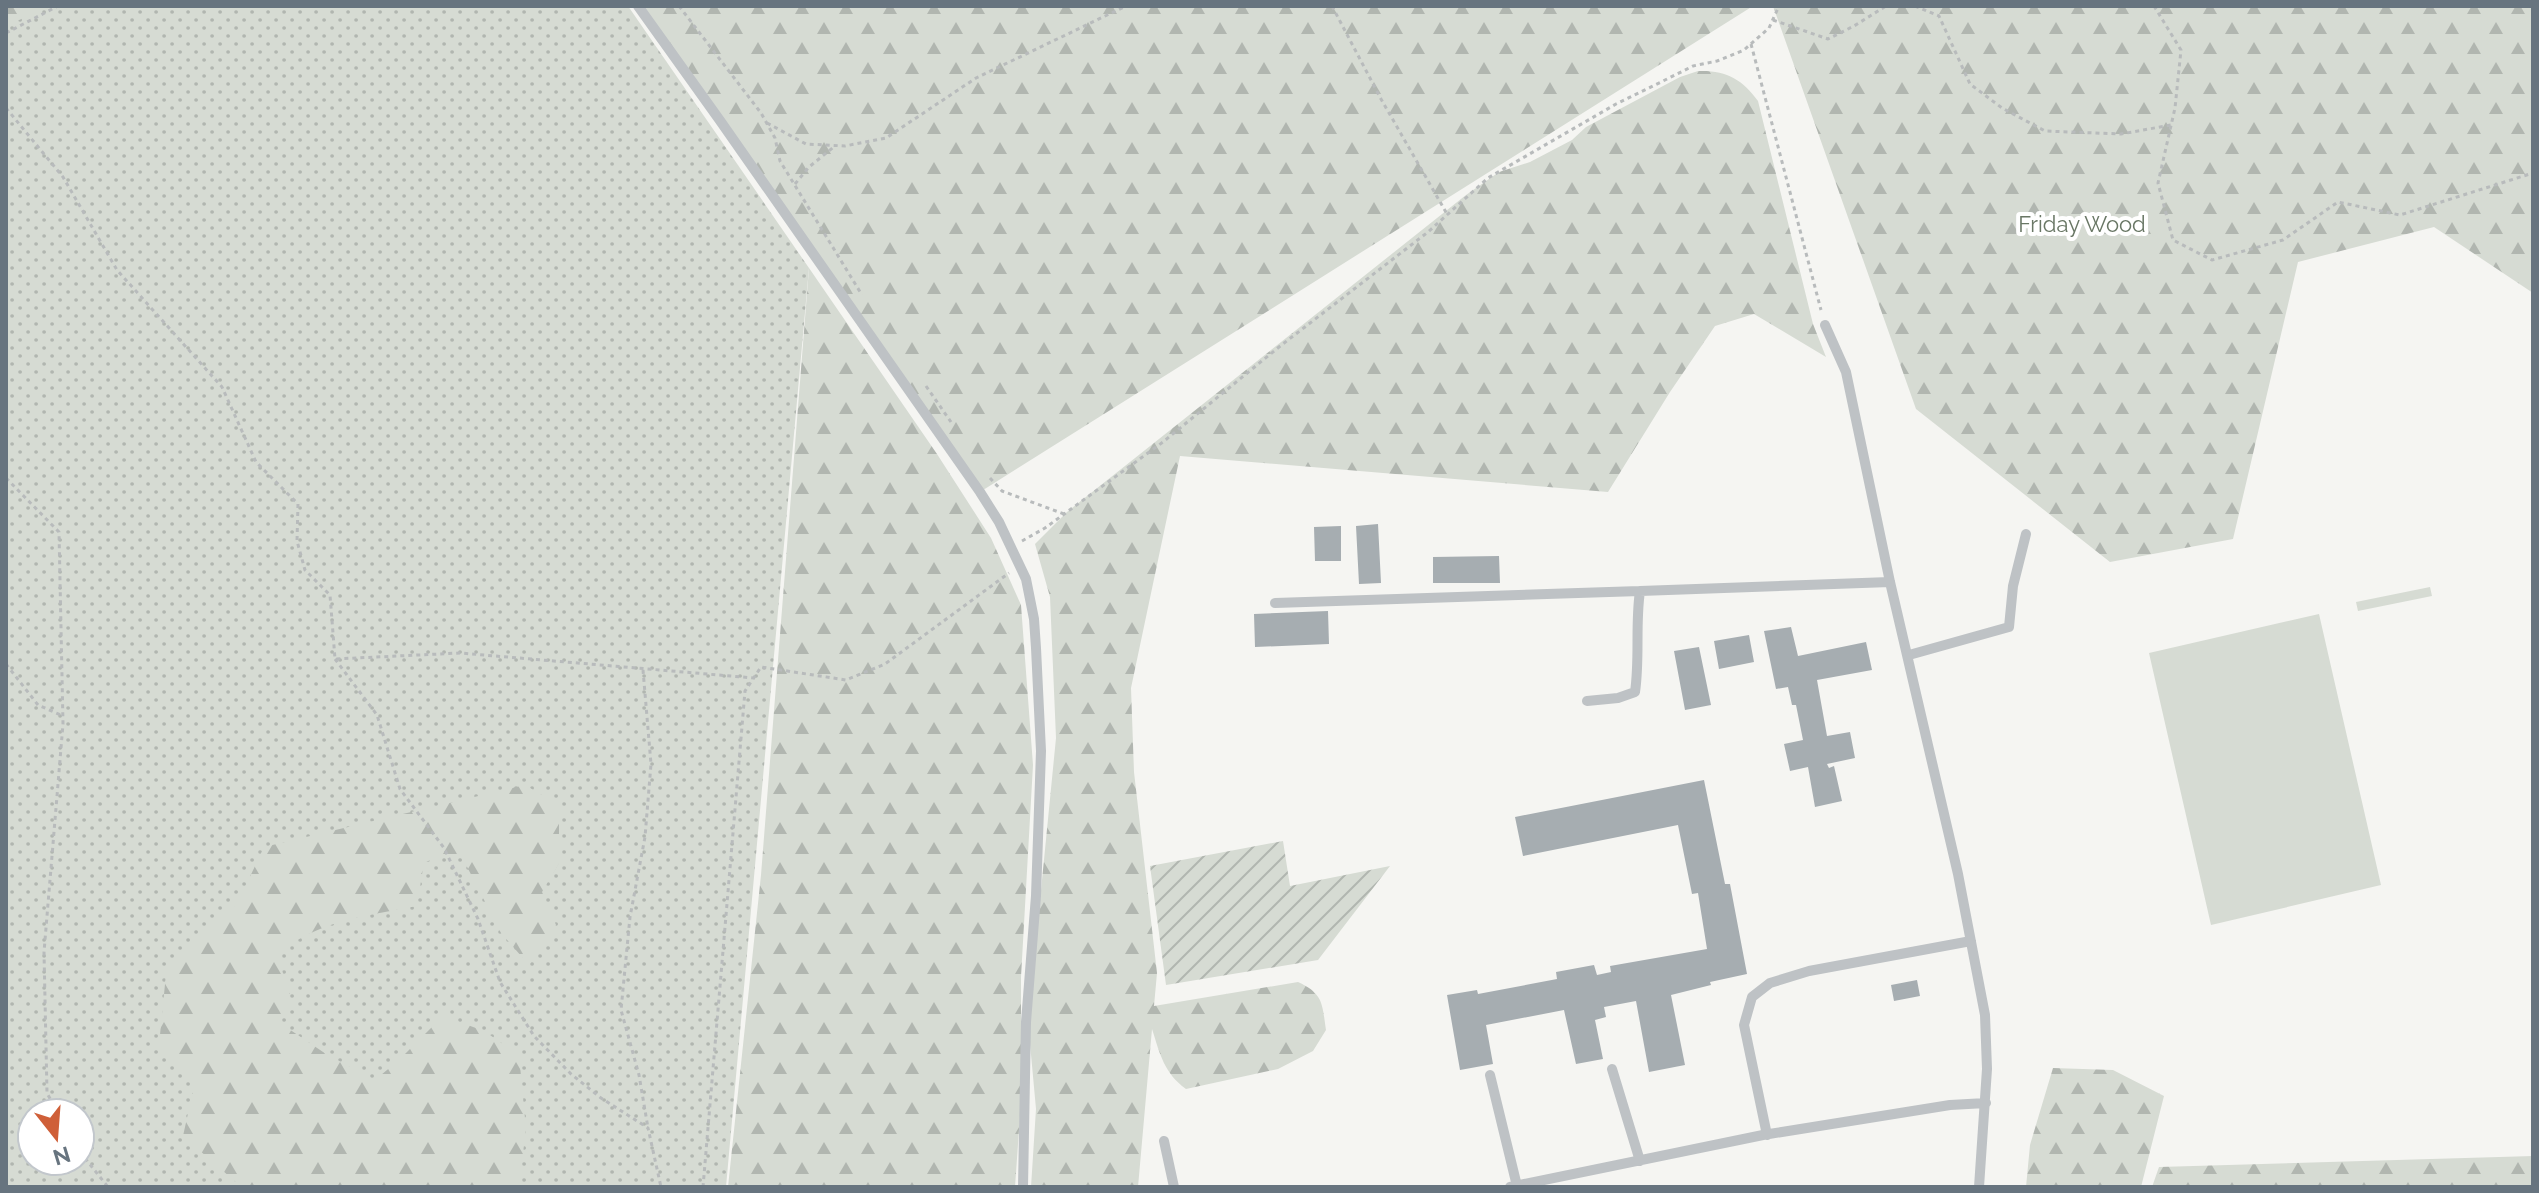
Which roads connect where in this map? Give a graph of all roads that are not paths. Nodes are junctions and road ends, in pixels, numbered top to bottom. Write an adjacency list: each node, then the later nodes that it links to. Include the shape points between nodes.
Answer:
1 (638, 6): 17 (lane, via 980,492 1026,579 1034,619 1041,751)
2 (1825, 325): 4 (lane, via 1846,372)
3 (2026, 534): 7 (lane, via 2009,627)
4 (1890, 582): 5 (lane); 7 (lane)
5 (1640, 591): 6 (lane); 8 (lane, via 1635,692)
6 (1275, 603)
7 (1909, 655): 9 (lane)
8 (1587, 701)
9 (1971, 941): 12 (lane, via 1985,1015); 13 (lane, via 1809,971 1770,983 1752,997 1744,1025)
10 (1612, 1069): 15 (lane)
11 (1490, 1075): 16 (lane)
12 (1986, 1103): 13 (lane); 19 (lane)
13 (1767, 1135): 15 (lane)
14 (1164, 1141): 18 (lane)
15 (1640, 1161): 16 (lane)
16 (1514, 1186)
17 (1023, 1187)
18 (1174, 1187)
19 (1979, 1187)

